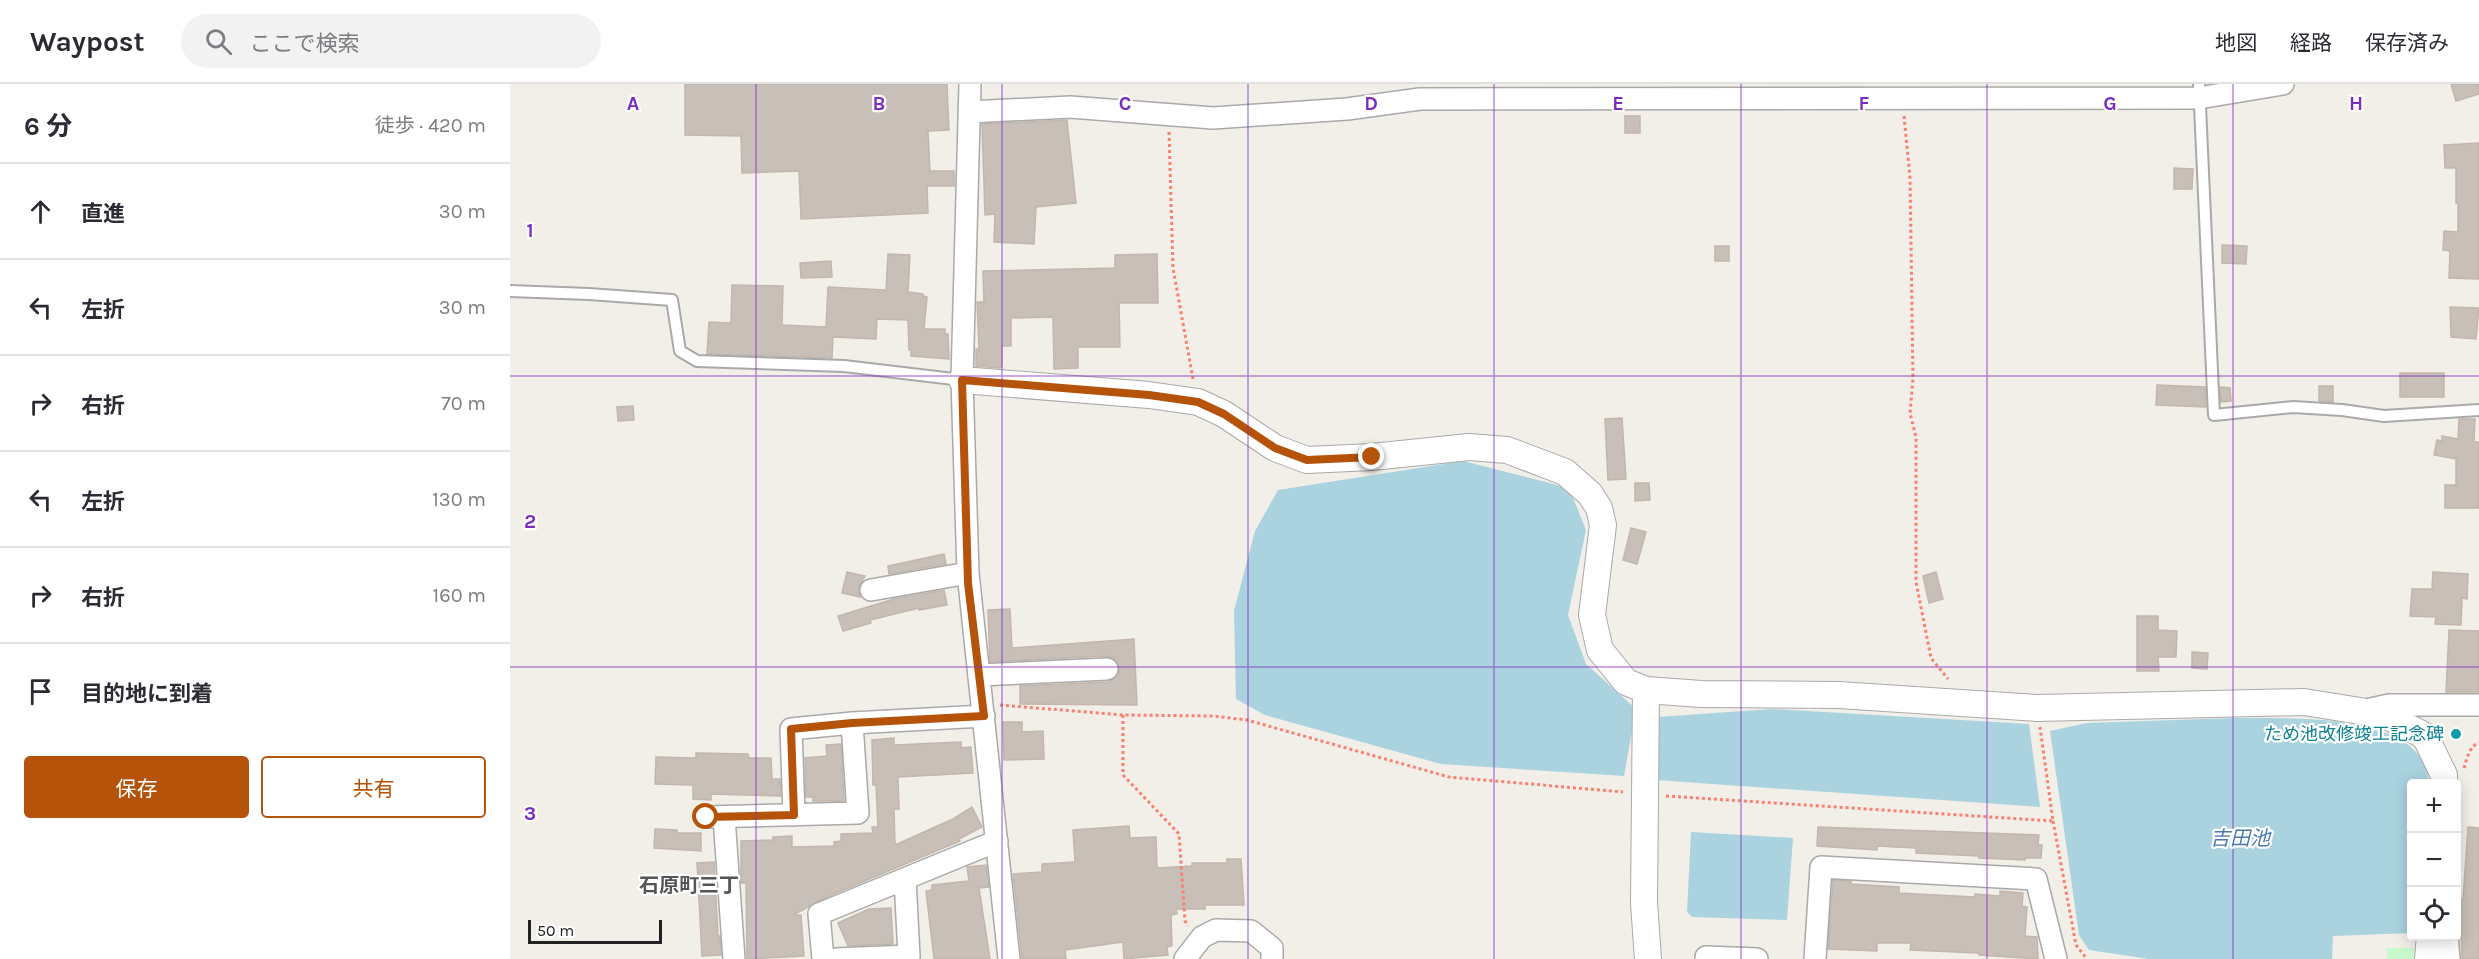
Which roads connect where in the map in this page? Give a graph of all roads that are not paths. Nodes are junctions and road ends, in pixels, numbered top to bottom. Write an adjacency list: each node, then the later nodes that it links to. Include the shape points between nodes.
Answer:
1 (970, 84): 4 (street)
2 (2283, 84): 3 (street)
3 (2199, 91): 4 (street, via 1420,99 1347,109 1213,118 1070,107); 7 (lane, via 2214,415 2293,407 2384,416)
4 (970, 112): 6 (street)
5 (510, 291): 6 (lane, via 672,300 680,351 697,361 844,366)
6 (962, 380): 8 (street); 12 (street, via 1198,402 1224,414 1275,448 1307,460 1469,447 1507,450 1565,472 1590,494 1603,525 1592,615 1600,650 1626,682)
7 (2479, 410)
8 (968, 573): 9 (street); 11 (street)
9 (872, 590)
10 (1107, 669): 11 (street)
11 (979, 675): 14 (street)
12 (1646, 690): 15 (street, via 1839,695 2037,708 2304,702); 29 (street, via 1644,903)
13 (2479, 705): 15 (street, via 2389,705)
14 (984, 710): 16 (street); 19 (street)
15 (2364, 710): 17 (street, via 2385,715 2426,736 2445,775)
16 (852, 723): 18 (street, via 791,729); 18 (street, via 858,813)
17 (2453, 779)
18 (794, 815): 24 (street, via 715,817)
19 (997, 841): 20 (street); 27 (street)
20 (905, 879): 25 (street, via 819,915); 26 (street, via 909,956)
21 (2429, 941): 34 (street)
22 (2447, 941): 35 (street)
23 (1191, 951): 28 (street, via 1202,937 1216,930 1251,931 1272,948)
24 (734, 959)
25 (823, 959)
26 (836, 959)
27 (1009, 959)
28 (1272, 959)
29 (1648, 959)
30 (1706, 959): 31 (street)
31 (1757, 959)
32 (1815, 959): 33 (street, via 1821,867 2036,879)
33 (2056, 959)
34 (2427, 959)
35 (2449, 959)

